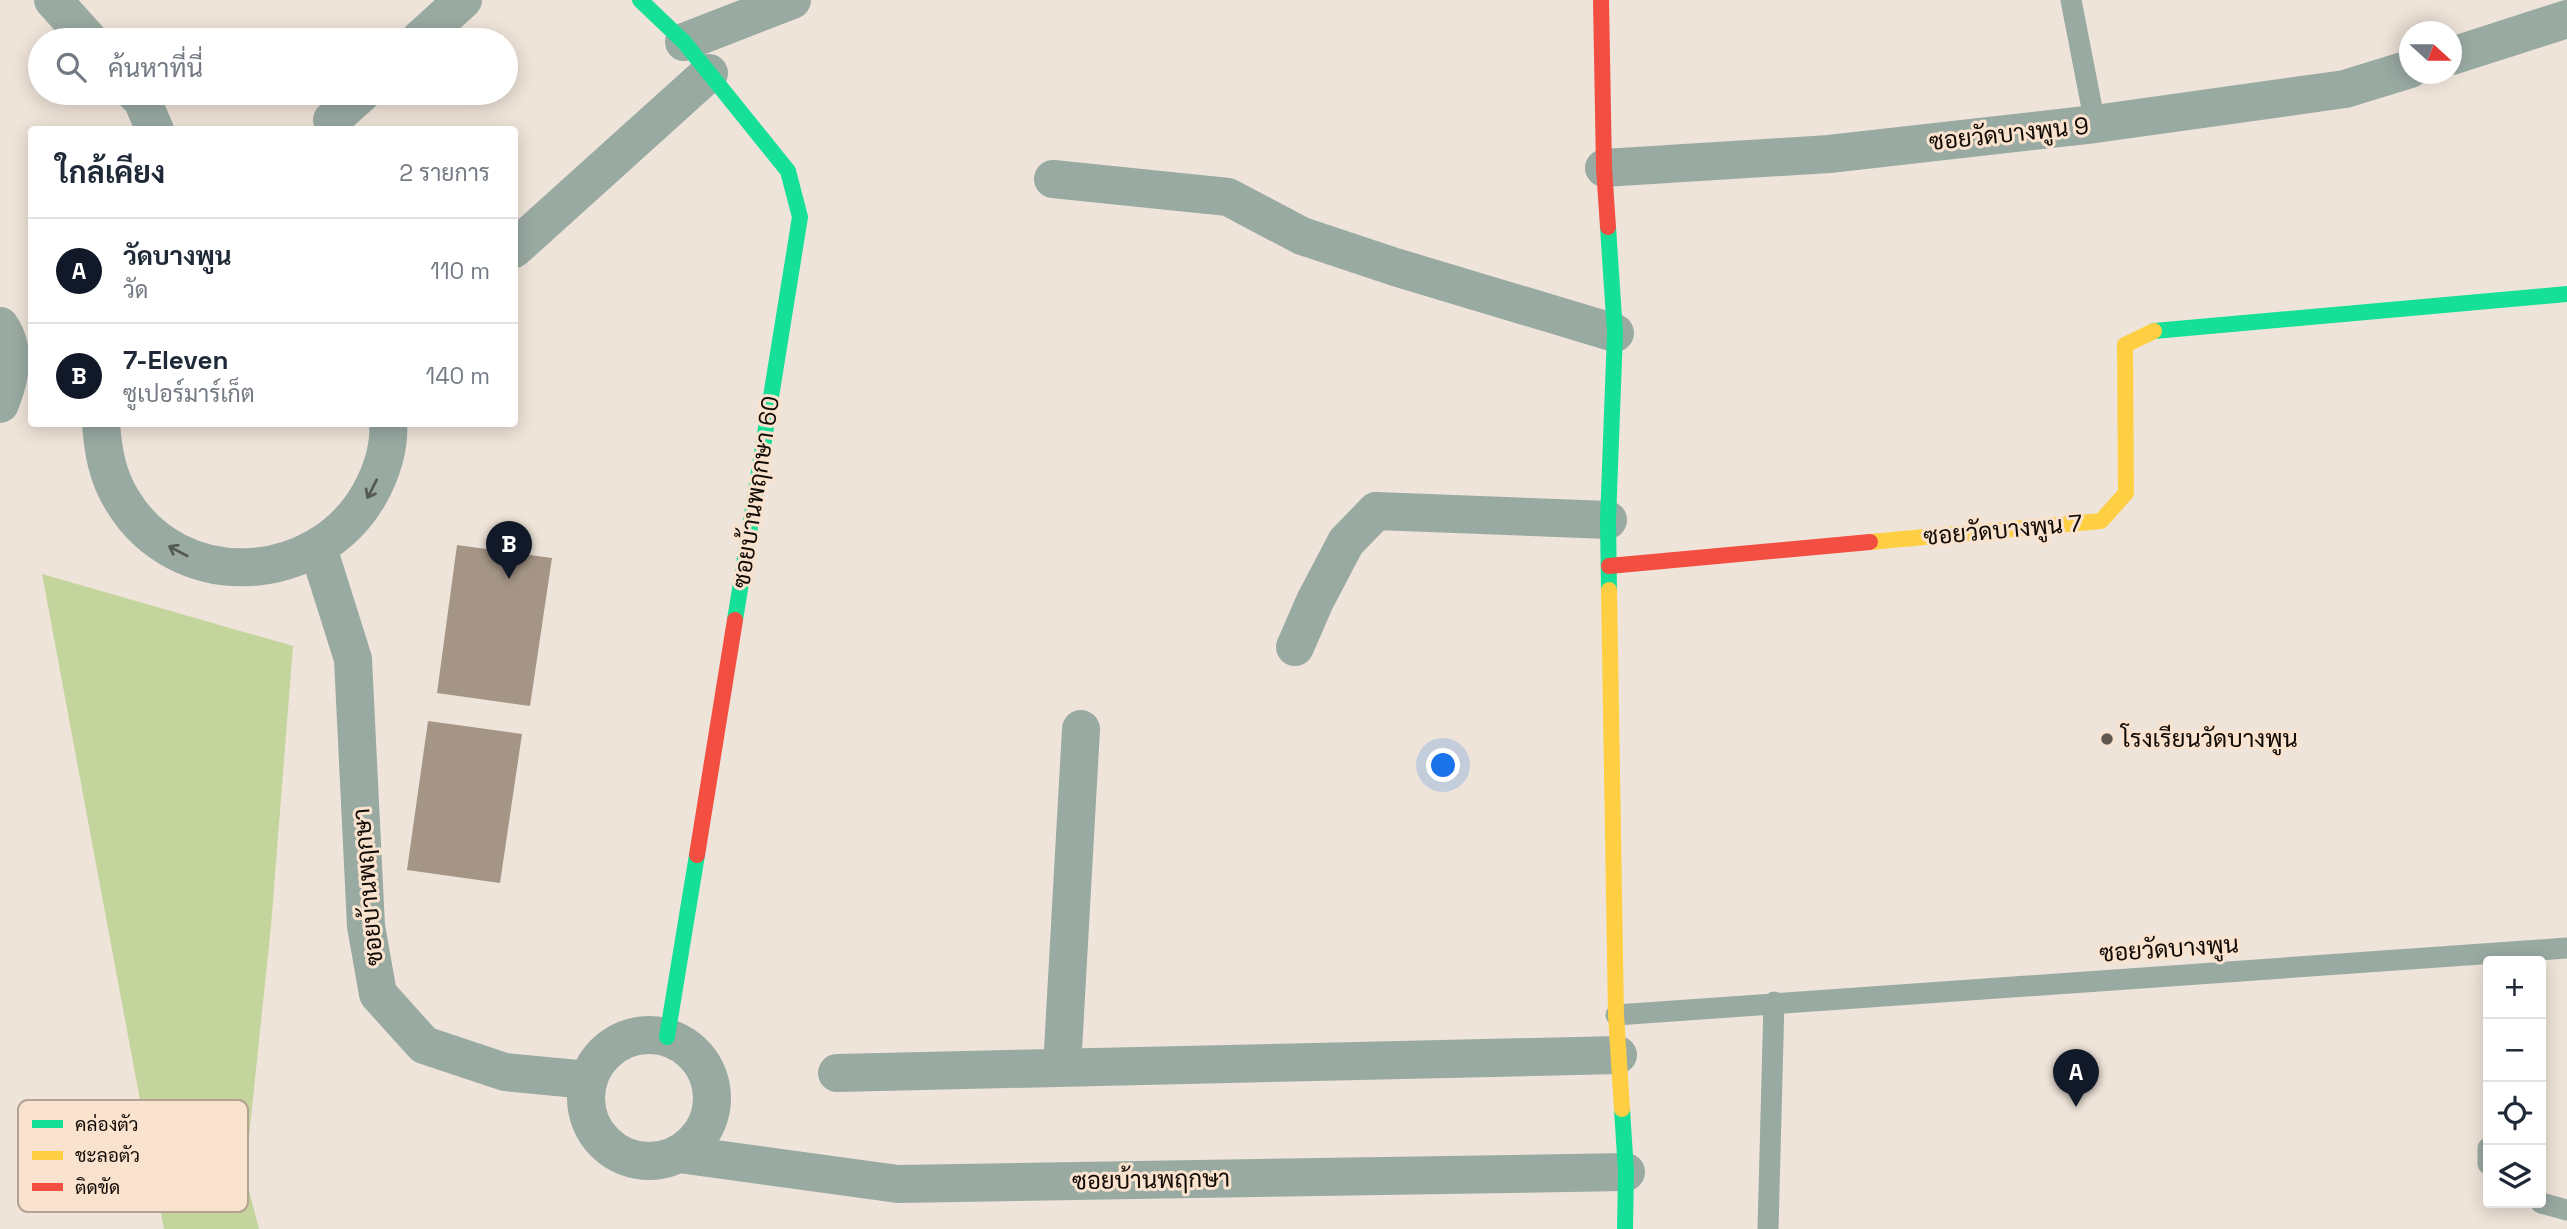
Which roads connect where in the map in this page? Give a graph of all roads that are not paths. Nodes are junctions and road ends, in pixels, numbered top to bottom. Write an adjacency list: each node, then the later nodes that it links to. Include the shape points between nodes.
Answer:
1 (53, 0): 8 (street)
2 (463, 0): 9 (street)
3 (640, 0): 10 (street, ซอยบ้านพฤกษา 60)
4 (792, 0): 10 (street)
5 (1601, 0): 19 (street)
6 (2071, 0): 17 (lane)
7 (2567, 19): 11 (street)
8 (78, 28)
9 (432, 28)
10 (684, 42): 13 (street, ซอยบ้านพฤกษา 60)
11 (2462, 53)
12 (2399, 72): 17 (street, ซอยวัดบางพูน 9, via 2345,89)
13 (709, 73): 21 (street); 38 (street, ซอยบ้านพฤกษา 60, via 788,171 800,217)
14 (144, 105): 18 (street)
15 (349, 105): 16 (street)
16 (332, 120)
17 (2095, 124): 19 (street, ซอยวัดบางพูน 9, via 1829,155)
18 (153, 126)
19 (1604, 168): 24 (street)
20 (1053, 179): 24 (street, via 1228,197 1302,236)
21 (518, 246)
22 (2567, 294): 30 (street, ซอยวัดบางพูน 7, via 2151,331 2125,345 2126,493 2101,521)
23 (0, 326): 25 (street, via 11,356)
24 (1615, 333): 28 (street)
25 (14, 389)
26 (101, 427): 29 (street, one-way to 26, via 266,567 210,564 184,555 149,532 122,500 102,448)
27 (388, 427): 29 (street, one-way to 29, via 375,485 360,510)
28 (1608, 520): 30 (street); 31 (street, via 1376,510 1346,542)
29 (318, 548): 42 (street, ซอยบ้านพฤกษา, via 353,659 366,926 378,993 424,1045 505,1072)
30 (1609, 566): 37 (street)
31 (1295, 647)
32 (1081, 729): 40 (street)
33 (2567, 948): 34 (lane, ซอยวัดบางพูน)
34 (2507, 956)
35 (2483, 958): 36 (lane, ซอยวัดบางพูน)
36 (1774, 1002): 37 (lane, ซอยวัดบางพูน); 48 (lane)
37 (1616, 1015): 39 (street)
38 (667, 1037): 42 (street, via 644,1032 619,1042 600,1057); 43 (street, via 689,1048 705,1068 712,1091 710,1116 698,1138)
39 (1618, 1055): 40 (street); 44 (street)
40 (1062, 1068): 41 (street)
41 (838, 1073)
42 (588, 1080): 43 (street, ซอยบ้านพฤกษา, via 586,1105 593,1128 609,1147 630,1159 657,1163)
43 (679, 1154): 44 (street, ซอยบ้านพฤกษา, via 898,1184)
44 (1626, 1172): 47 (street)
45 (2546, 1204): 46 (lane)
46 (2567, 1210)
47 (1625, 1229)
48 (1768, 1229)

